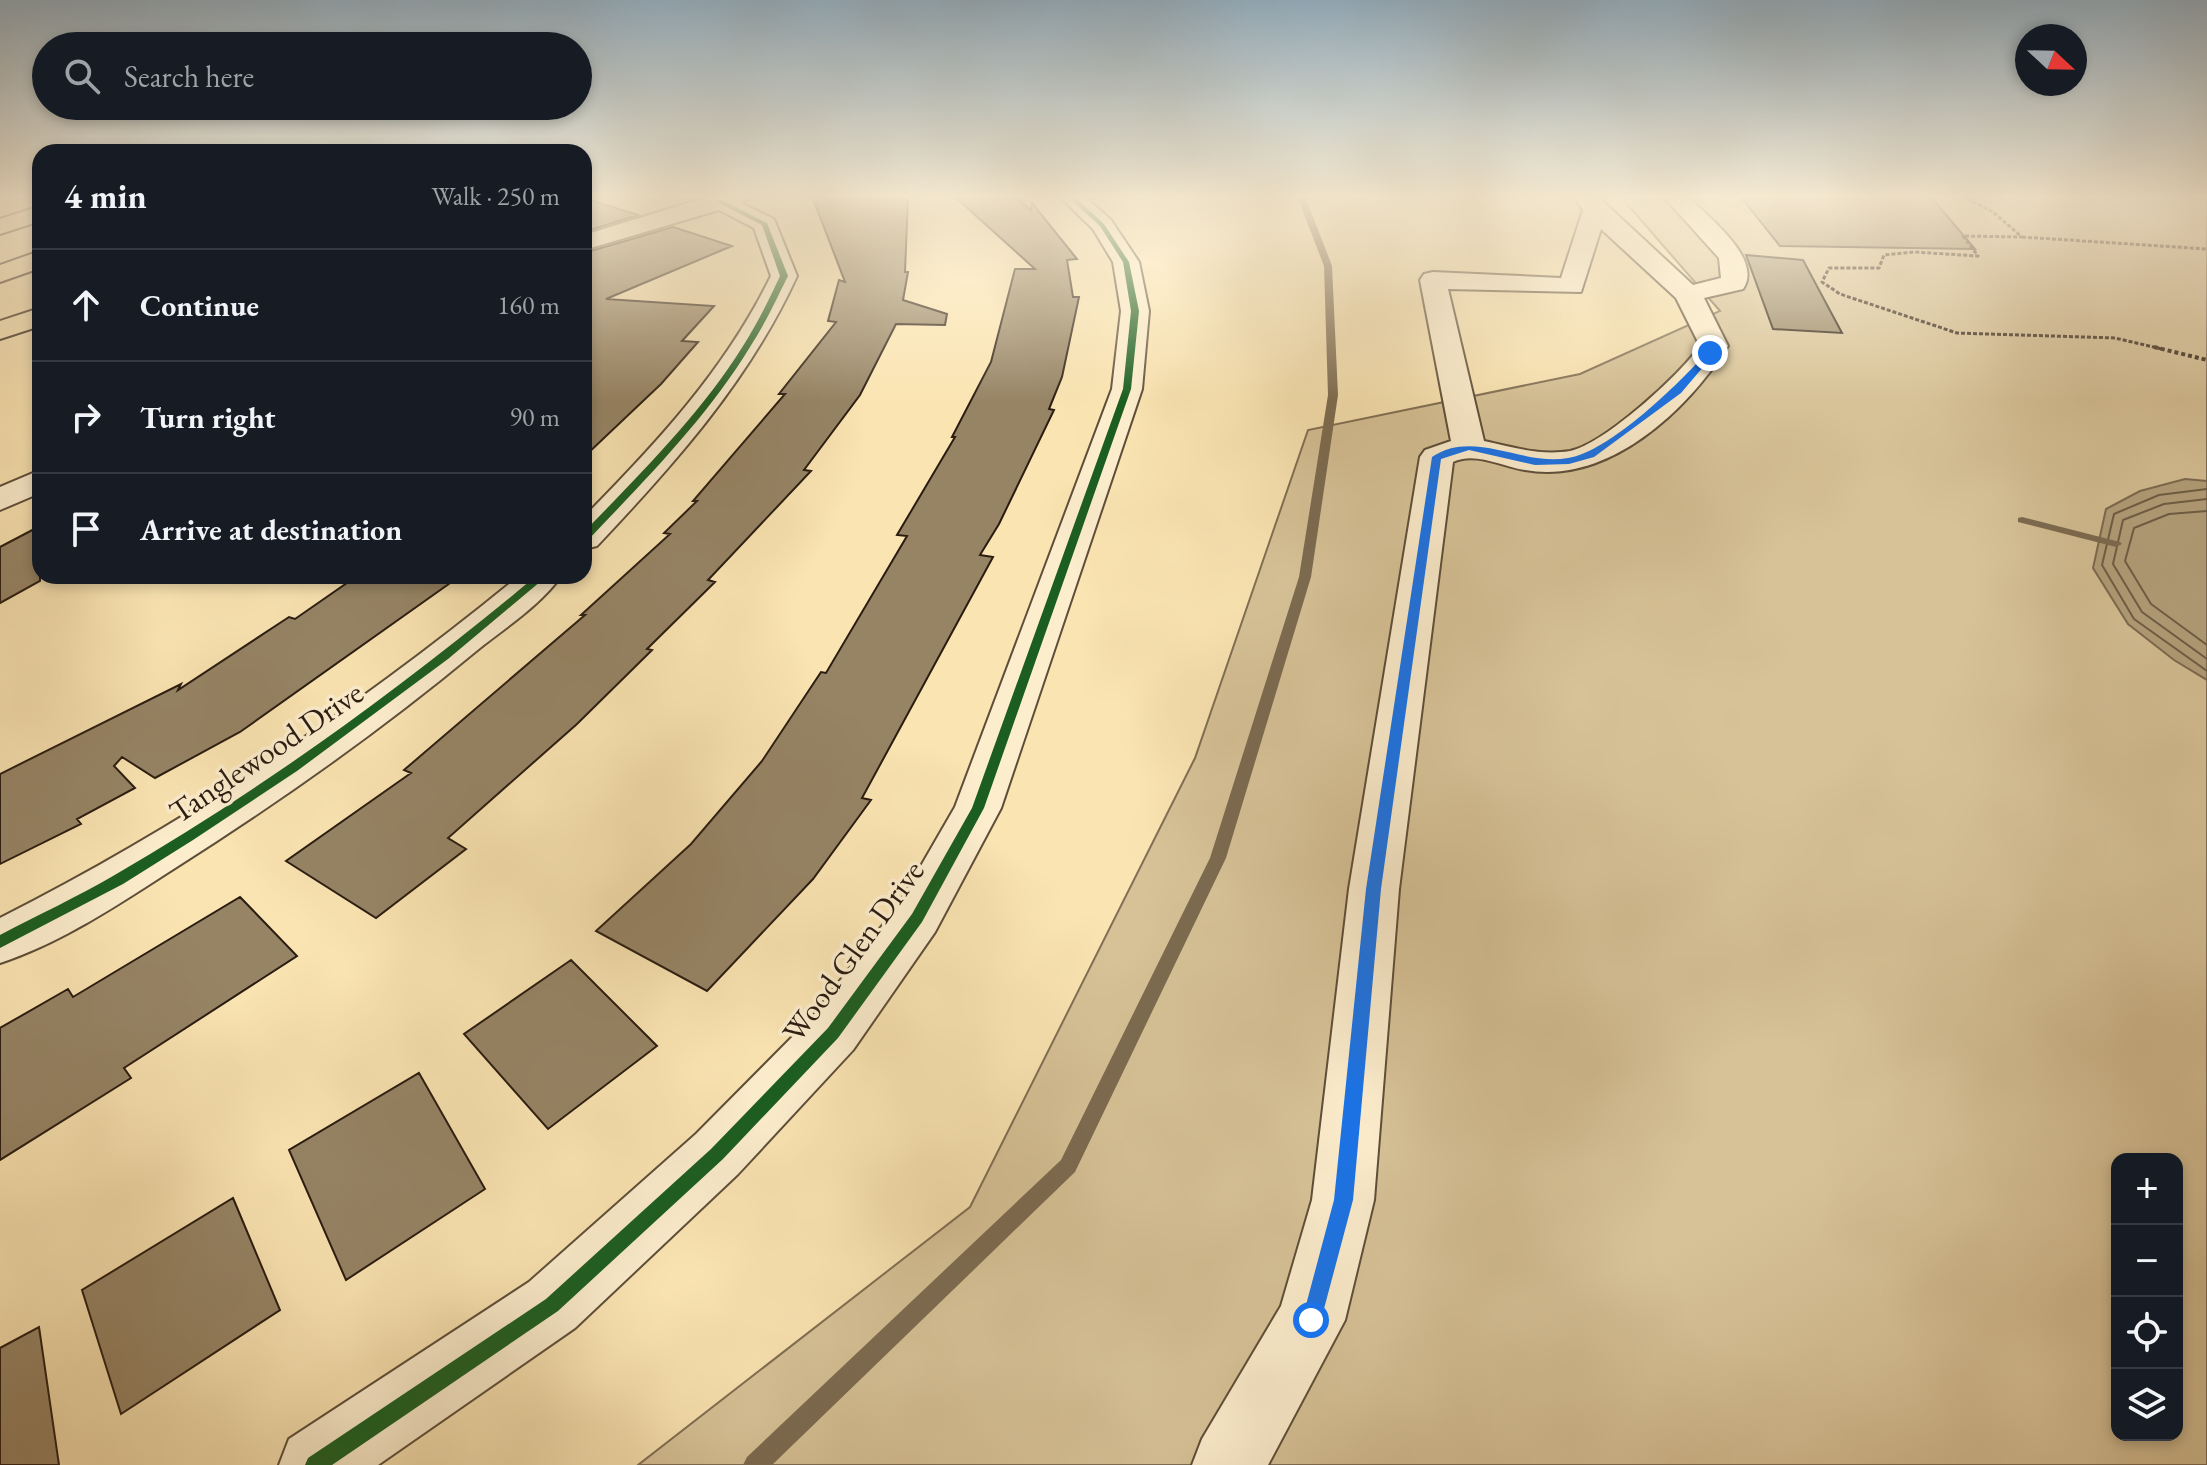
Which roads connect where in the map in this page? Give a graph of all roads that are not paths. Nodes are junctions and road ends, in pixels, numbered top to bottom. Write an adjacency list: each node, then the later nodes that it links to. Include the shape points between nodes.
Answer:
1 (26, 264): 7 (highway)
2 (780, 264): 14 (street, via 784,276 753,340 654,465)
3 (1126, 264): 17 (street, Wood Glen Drive, via 1135,311 1127,389 978,808 917,918 833,1033 717,1154 552,1305)
4 (1577, 264): 11 (street, via 1572,286 1433,280)
5 (1656, 264): 8 (street)
6 (1733, 264): 8 (street, via 1734,283)
7 (0, 274)
8 (1688, 294): 11 (street, via 1714,346 1710,353 1678,391 1591,455 1535,462)
9 (32, 319): 10 (highway)
10 (0, 331)
11 (1469, 447): 18 (street, via 1437,457 1374,889 1343,1200 1311,1320)
12 (32, 484): 13 (street)
13 (0, 500)
14 (592, 530)
15 (533, 584): 16 (street, Tanglewood Drive, via 446,659 295,769 131,872)
16 (0, 942)
17 (315, 1465)
18 (1228, 1465)

